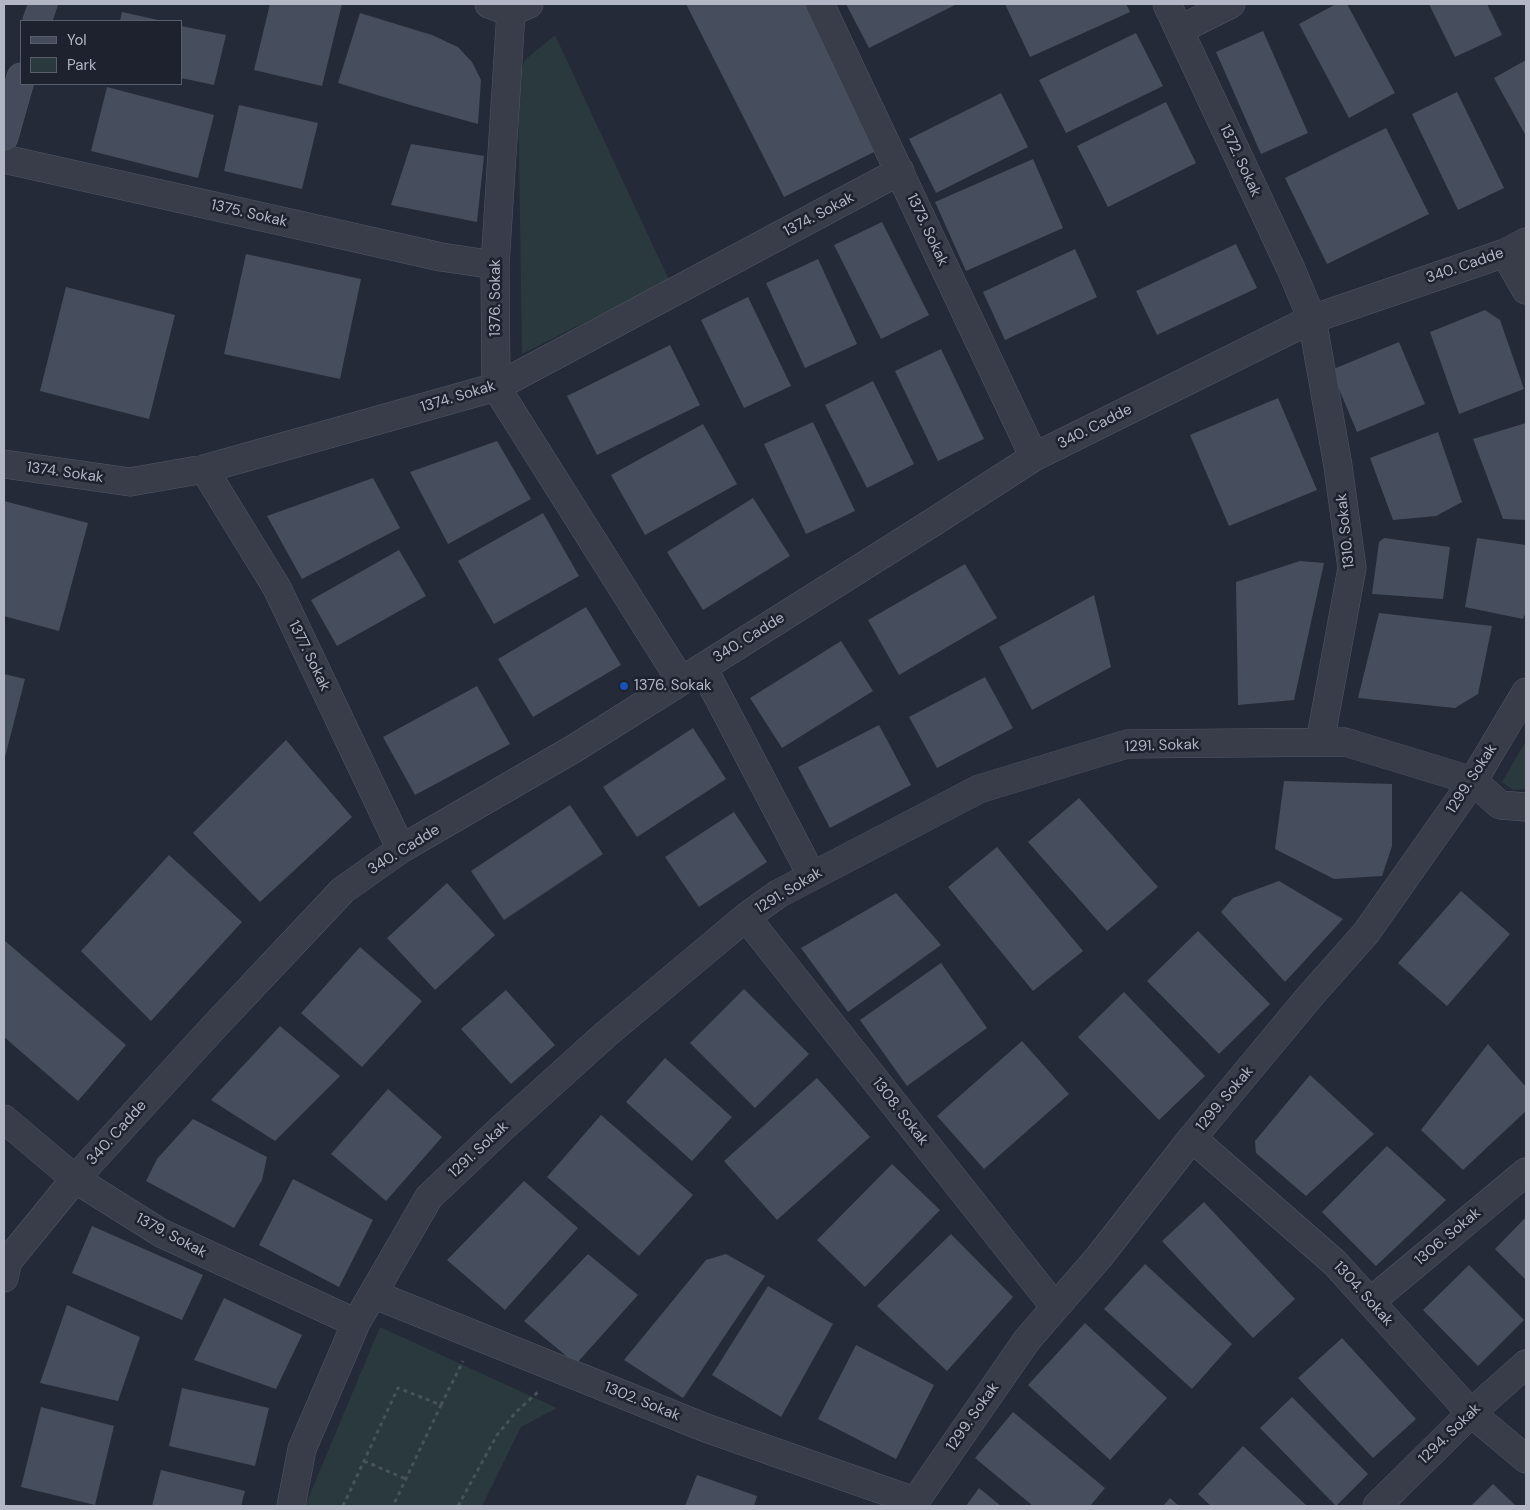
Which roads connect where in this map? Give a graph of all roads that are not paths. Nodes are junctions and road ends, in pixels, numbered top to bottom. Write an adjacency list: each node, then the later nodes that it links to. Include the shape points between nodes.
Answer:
1 (43, 4): 6 (main road)
2 (820, 4): 11 (street, 1373. Sokak)
3 (1167, 4): 7 (street, 1372. Sokak)
4 (1231, 4): 7 (street)
5 (511, 6): 13 (street, 1376. Sokak)
6 (38, 20)
7 (1179, 30): 15 (street, 1372. Sokak)
8 (20, 81): 9 (main road)
9 (4, 137)
10 (4, 159): 13 (street, 1375. Sokak, via 441,257)
11 (900, 171): 16 (street, 1374. Sokak); 17 (street, 1373. Sokak)
12 (1516, 248): 14 (street); 15 (street, 340. Cadde)
13 (494, 265): 16 (street, 1376. Sokak)
14 (1526, 290)
15 (1312, 319): 17 (street, 340. Cadde); 22 (street, 1310. Sokak, via 1352,568)
16 (496, 387): 19 (street, 1374. Sokak); 20 (street)
17 (1034, 457): 20 (street, 340. Cadde)
18 (4, 464): 19 (street, 1374. Sokak, via 130,482)
19 (204, 469): 25 (street, 1377. Sokak, via 277,588)
20 (692, 674): 25 (street, 340. Cadde, via 575,748); 26 (street)
21 (1526, 692): 23 (street, 1299. Sokak)
22 (1320, 742): 23 (street, 1291. Sokak, via 1345,742); 26 (street, 1291. Sokak, via 1127,744 979,789)
23 (1473, 781): 24 (street, 1291. Sokak, via 1500,805); 29 (street, 1299. Sokak, via 1366,933)
24 (1526, 807)
25 (401, 849): 31 (street, 340. Cadde, via 342,890)
26 (812, 876): 27 (street, 1291. Sokak, via 778,894)
27 (746, 917): 33 (street, 1291. Sokak, via 605,1035 429,1197); 35 (street, 1308. Sokak)
28 (4, 1119): 31 (street, 1379. Sokak)
29 (1192, 1138): 34 (street, 1304. Sokak, via 1335,1263); 35 (street, 1299. Sokak)
30 (1526, 1172): 34 (street, 1306. Sokak)
31 (75, 1179): 32 (street, 340. Cadde, via 8,1261); 36 (street, 1379. Sokak, via 160,1233)
32 (4, 1278)
33 (372, 1294): 36 (street, 1291. Sokak); 40 (street, 1302. Sokak, via 706,1428)
34 (1370, 1302): 38 (street, 1304. Sokak)
35 (1055, 1308): 40 (street, 1299. Sokak, via 1027,1340)
36 (356, 1323): 41 (street, 1291. Sokak, via 302,1449)
37 (1526, 1364): 38 (street, 1294. Sokak)
38 (1471, 1413): 39 (street, 1304. Sokak); 42 (street, 1294. Sokak)
39 (1526, 1459)
40 (913, 1504)
41 (291, 1506)
42 (1377, 1506)

